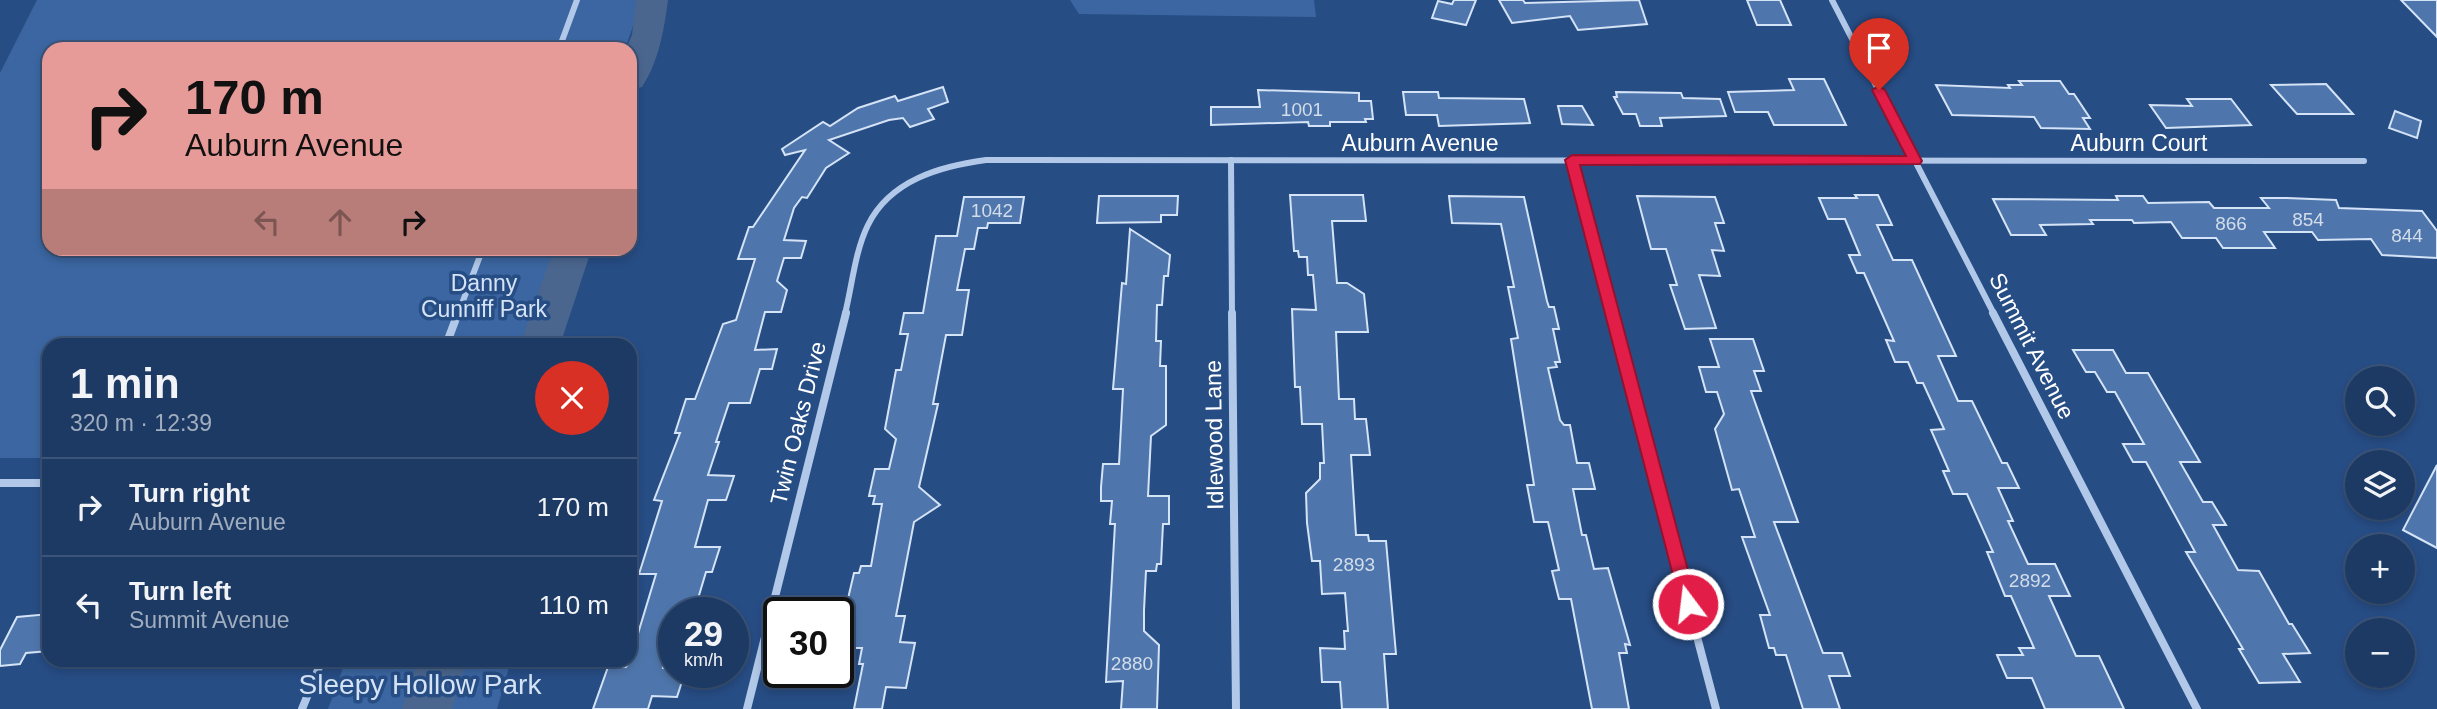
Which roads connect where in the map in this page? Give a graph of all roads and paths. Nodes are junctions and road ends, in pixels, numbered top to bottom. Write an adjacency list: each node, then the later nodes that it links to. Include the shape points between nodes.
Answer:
1 (578, 0): 3 (street)
2 (1832, 0): 6 (street, Summit Avenue)
3 (562, 42)
4 (1231, 160): 5 (street, Auburn Avenue); 8 (street, Auburn Avenue, via 986,160); 16 (street, Idlewood Lane)
5 (1572, 160): 6 (street, Auburn Avenue); 17 (street)
6 (1915, 161): 7 (street, Auburn Court); 18 (street, Summit Avenue)
7 (2364, 161)
8 (926, 174): 15 (street, Twin Oaks Drive, via 897,189 873,213 867,227)
9 (480, 256): 10 (street)
10 (449, 338)
11 (0, 483): 12 (street)
12 (42, 483)
13 (319, 667): 14 (street)
14 (302, 709)
15 (747, 709)
16 (1236, 709)
17 (1716, 709)
18 (2197, 709)

